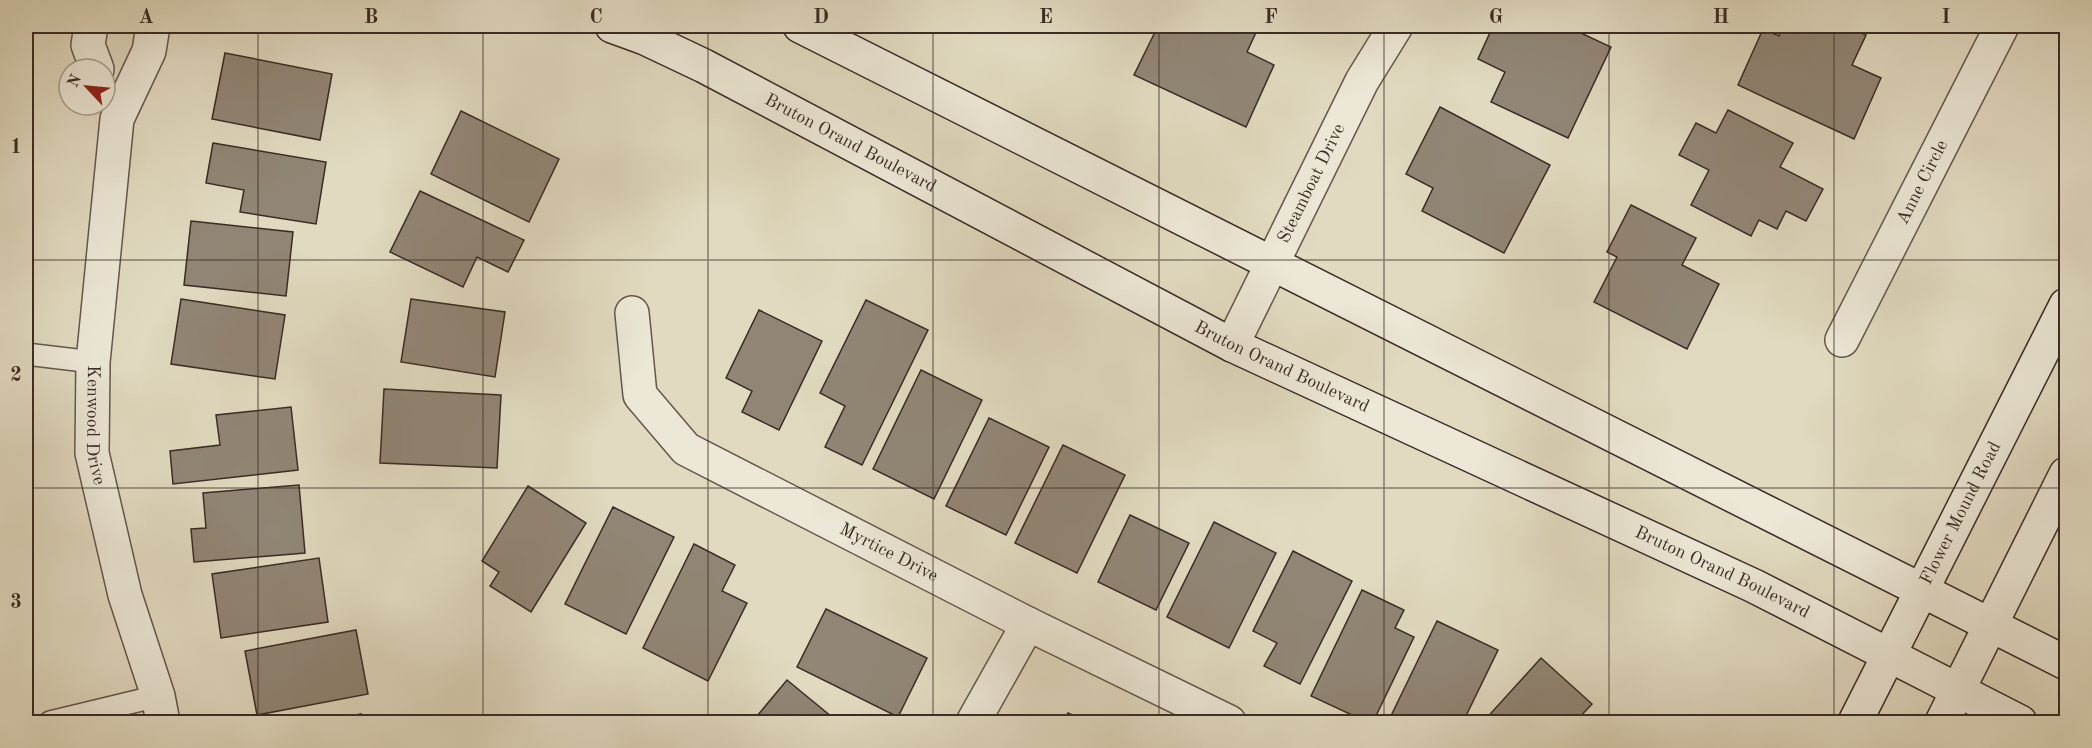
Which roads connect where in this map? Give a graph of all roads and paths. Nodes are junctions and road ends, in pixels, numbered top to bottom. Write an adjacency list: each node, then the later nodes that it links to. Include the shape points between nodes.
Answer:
1 (91, 26): 7 (main road, via 88,45)
2 (153, 26): 8 (main road, Kenwood Drive, via 149,51)
3 (612, 26): 13 (main road, Bruton Orand Boulevard, via 704,66)
4 (800, 26): 9 (main road)
5 (1396, 26): 9 (main road, Steamboat Drive, via 1362,81)
6 (2002, 26): 12 (main road, Anne Circle)
7 (92, 57)
8 (117, 119): 15 (main road, Kenwood Drive)
9 (1272, 263): 13 (main road, Steamboat Drive); 17 (main road)
10 (2067, 305): 17 (main road, Flower Mound Road)
11 (632, 313): 18 (main road, Myrtice Drive, via 640,395 686,449)
12 (1842, 340)
13 (1232, 345): 20 (main road, Bruton Orand Boulevard, via 1754,586)
14 (26, 354): 15 (lane)
15 (93, 362): 23 (main road, Kenwood Drive, via 92,453 125,595)
16 (2067, 474): 19 (main road)
17 (1921, 590): 19 (main road); 20 (main road, Flower Mound Road)
18 (1028, 624): 25 (main road); 26 (main road, Myrtice Drive)
19 (1992, 625): 21 (main road); 22 (main road)
20 (1889, 655): 22 (main road, Bruton Orand Boulevard); 27 (main road, Flower Mound Road)
21 (2067, 663)
22 (1958, 690): 28 (main road); 29 (main road, Bruton Orand Boulevard)
23 (161, 709): 24 (lane)
24 (50, 723)
25 (973, 723)
26 (1229, 723)
27 (1855, 723)
28 (1942, 723)
29 (2020, 723)

